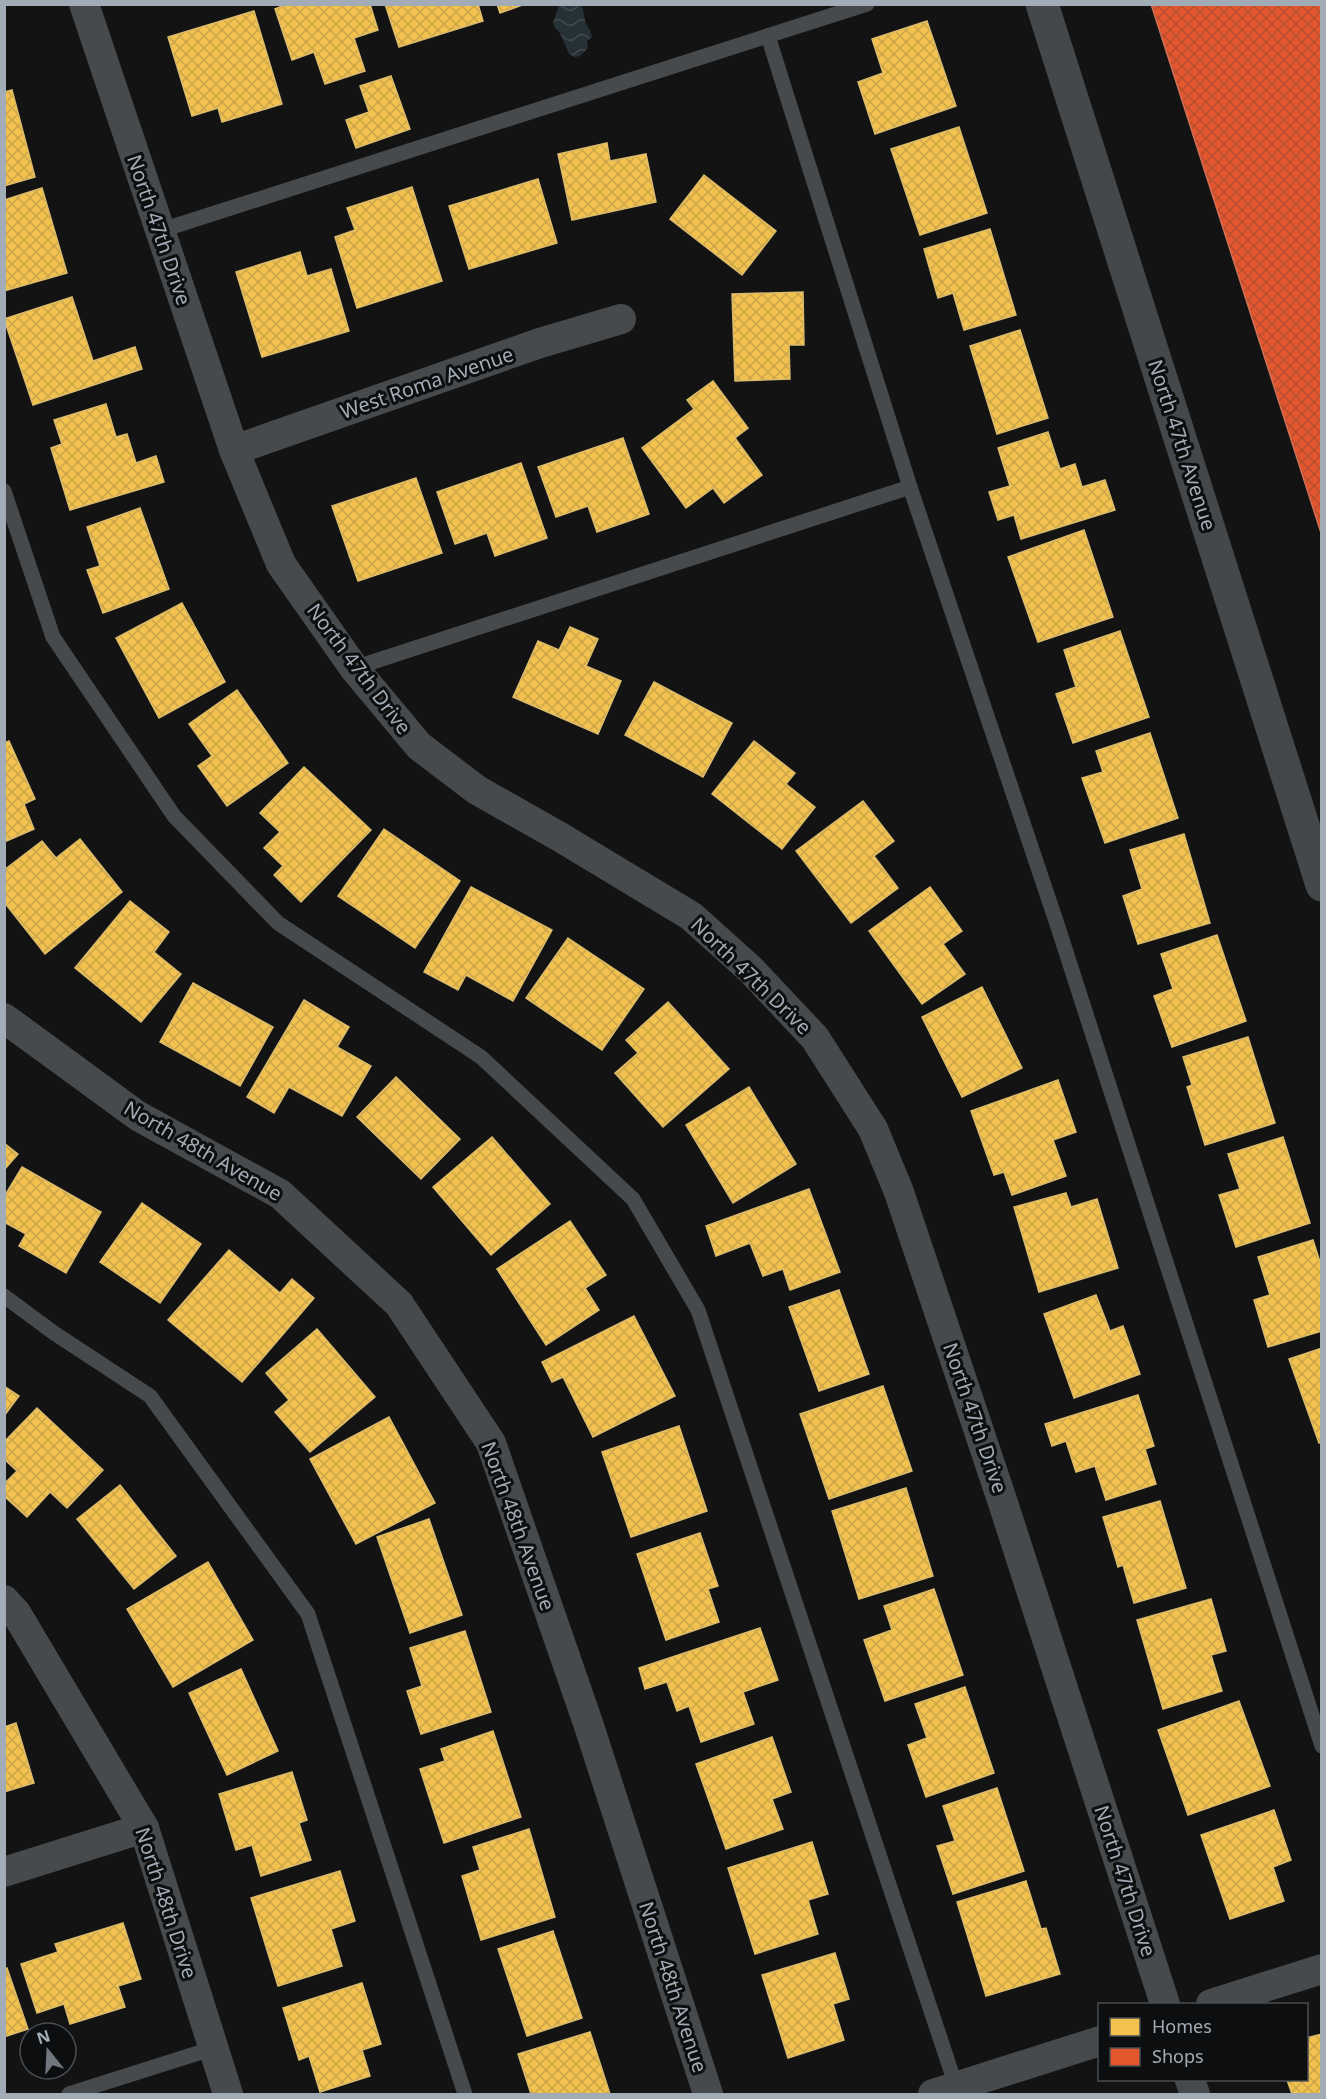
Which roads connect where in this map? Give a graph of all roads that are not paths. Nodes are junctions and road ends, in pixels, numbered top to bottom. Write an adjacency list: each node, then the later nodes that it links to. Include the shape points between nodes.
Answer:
1 (84, 4): 5 (street, North 47th Drive)
2 (867, 4): 4 (lane)
3 (1042, 4): 11 (street, North 47th Avenue)
4 (768, 36): 5 (lane); 8 (lane)
5 (159, 231): 7 (street, North 47th Drive)
6 (621, 319): 7 (street, West Roma Avenue, via 540,343)
7 (234, 450): 10 (street, North 47th Drive, via 281,564)
8 (910, 487): 10 (lane); 15 (lane, via 1057,924)
9 (4, 491): 23 (lane, via 53,637 174,816 278,923 481,1057 633,1199 698,1310)
10 (354, 668): 19 (street, North 47th Drive, via 418,746 477,790 691,916 716,938 815,1038 873,1129 899,1192 1004,1506)
11 (1322, 885)
12 (4, 1018): 27 (street, North 48th Avenue, via 138,1116 280,1194 399,1304 491,1443 588,1724)
13 (4, 1296): 26 (lane, via 150,1396 308,1614)
14 (8, 1610): 16 (street, North 48th Drive)
15 (1322, 1746)
16 (144, 1828): 17 (street); 22 (street, North 48th Drive)
17 (4, 1872)
18 (1322, 1969): 20 (street)
19 (1165, 2003)
20 (1214, 2003)
21 (1098, 2042): 23 (street)
22 (214, 2048): 24 (lane); 25 (street, North 48th Drive)
23 (950, 2092)
24 (69, 2094)
25 (228, 2094)
26 (465, 2094)
27 (708, 2094)

